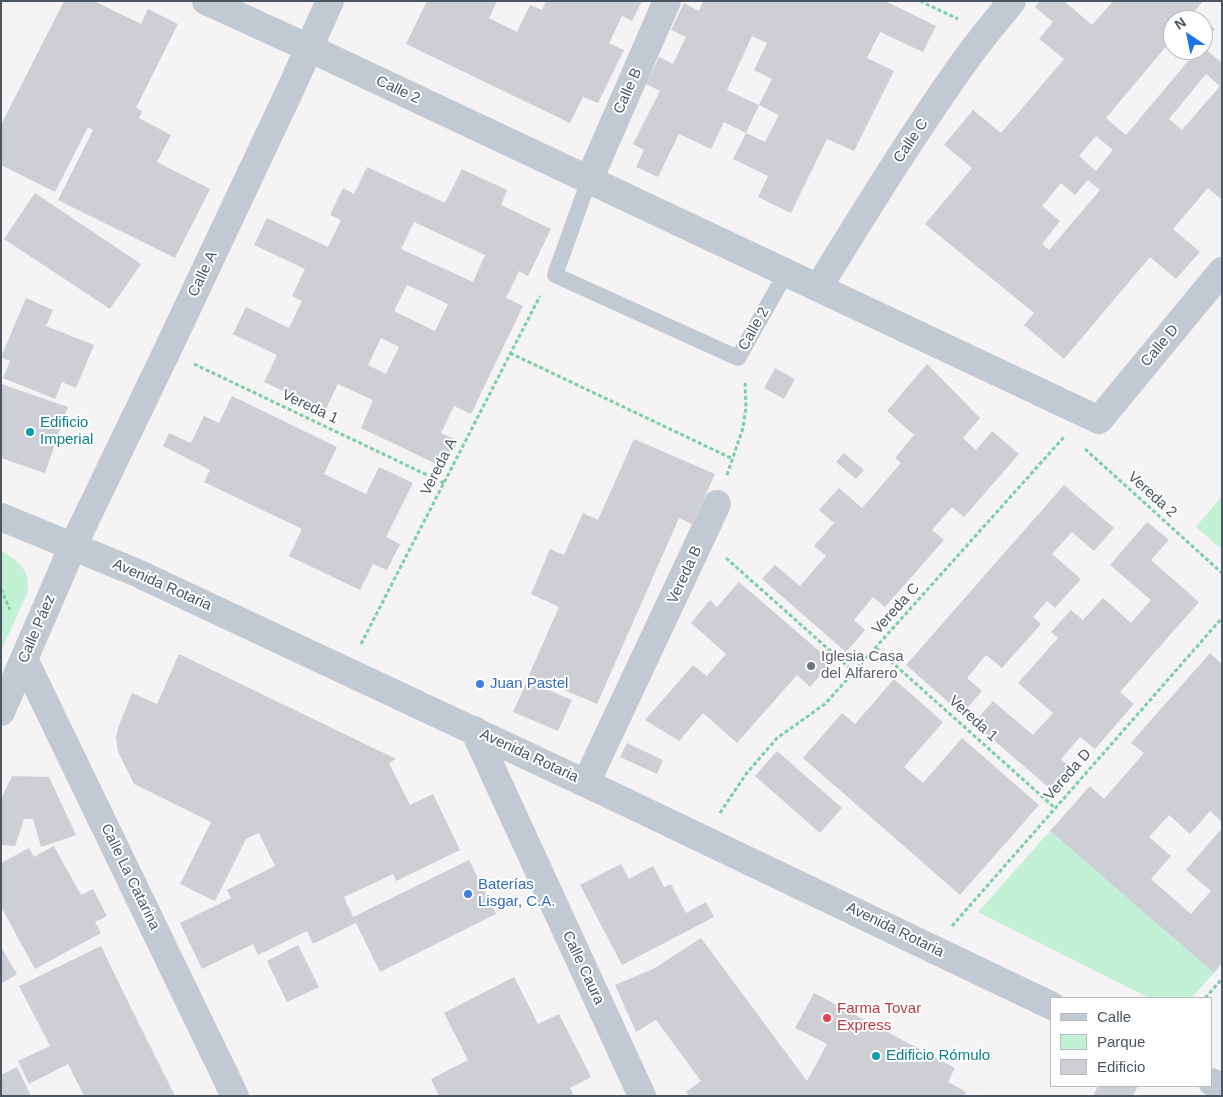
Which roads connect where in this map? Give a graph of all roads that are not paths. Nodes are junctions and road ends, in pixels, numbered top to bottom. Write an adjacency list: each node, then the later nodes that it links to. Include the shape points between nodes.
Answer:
1 (206, 1): 5 (street, Calle 2)
2 (330, 1): 5 (street, Calle A)
3 (667, 1): 6 (street, Calle B)
4 (1012, 1): 9 (street, Calle C, via 968,56 902,153)
5 (309, 48): 6 (street, Calle 2); 13 (street, Calle A)
6 (589, 180): 8 (street, Calle 2); 8 (lane, Calle 2, via 555,275 738,358)
7 (1222, 271): 10 (street, Calle D)
8 (786, 273): 9 (street, Calle 2)
9 (818, 288): 10 (street, Calle 2)
10 (1084, 422)
11 (717, 504): 17 (street, Vereda B)
12 (1, 517): 13 (street, Avenida Rotaria)
13 (73, 546): 14 (street, Calle Páez); 16 (street, Avenida Rotaria)
14 (24, 659): 15 (street, Calle Páez); 19 (street, Calle La Catarina)
15 (1, 712)
16 (474, 730): 17 (street, Avenida Rotaria); 20 (street, Calle Caura)
17 (586, 783): 18 (street, Avenida Rotaria)
18 (1050, 1005)
19 (235, 1096)
20 (642, 1096)

